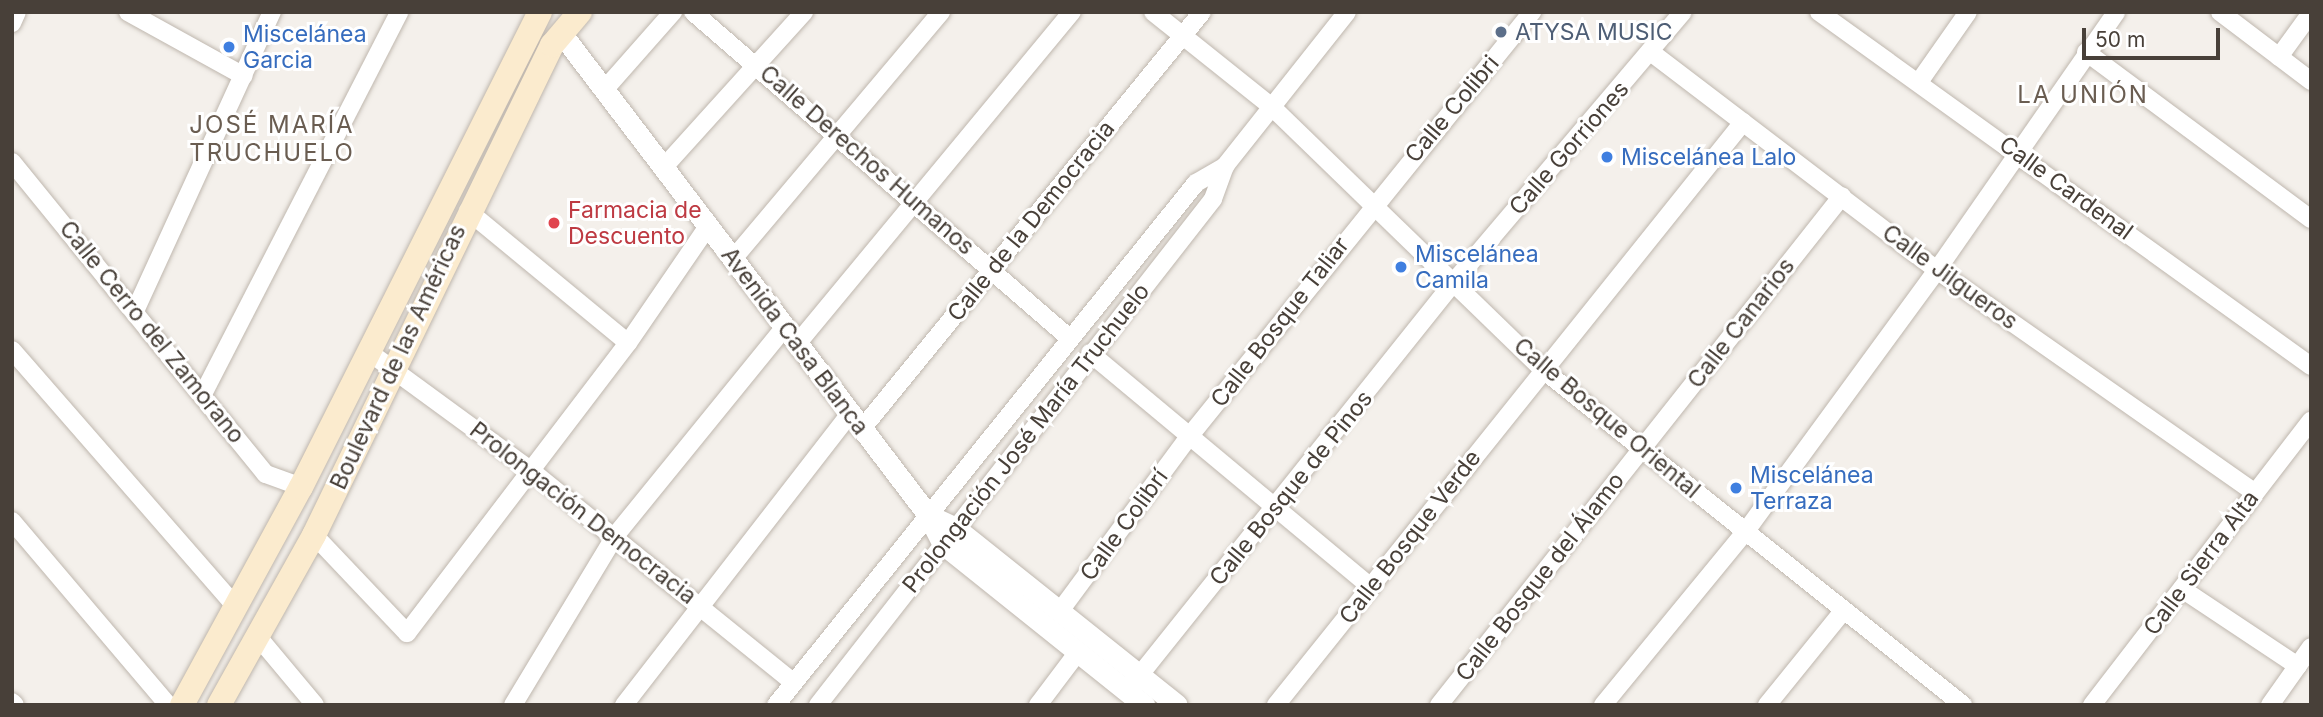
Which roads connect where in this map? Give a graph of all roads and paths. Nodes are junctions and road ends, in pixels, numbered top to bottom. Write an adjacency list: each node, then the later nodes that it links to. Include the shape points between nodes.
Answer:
1 (17, 12): 22 (street)
2 (272, 12): 29 (street)
3 (399, 12): 60 (street)
4 (580, 12): 23 (main road, Boulevard de las Américas)
5 (673, 12): 32 (street)
6 (693, 12): 28 (street, Calle Derechos Humanos)
7 (804, 12): 28 (street)
8 (942, 12): 35 (street)
9 (1072, 12): 41 (street)
10 (1153, 12): 24 (street, Calle Bosque Oriental)
11 (1202, 12): 24 (street, Calle de la Democracia)
12 (1347, 12): 33 (street, Prolongación José María Truchuelo)
13 (1532, 12): 42 (street, Calle Colibri)
14 (1684, 12): 26 (street, Calle Gorriones)
15 (1968, 12): 31 (street)
16 (2116, 12): 25 (street)
17 (2220, 12): 27 (street)
18 (2311, 13): 27 (street)
19 (134, 14): 29 (street)
20 (1824, 14): 31 (street, Calle Cardenal)
21 (533, 15): 23 (main road); 55 (main road, Boulevard de las Américas)
22 (12, 23)
23 (561, 33): 32 (street, Avenida Casa Blanca); 43 (main road, Boulevard de las Américas)
24 (1181, 37): 33 (street, Calle Bosque Oriental); 47 (street, Calle de la Democracia)
25 (2086, 52): 36 (street); 44 (street)
26 (1652, 53): 34 (street, Calle Jilgueros); 49 (street, Calle Gorriones)
27 (2279, 57): 30 (street)
28 (758, 65): 35 (street, Calle Derechos Humanos); 39 (street)
29 (244, 76): 50 (street)
30 (2311, 81)
31 (1919, 82): 36 (street, Calle Cardenal)
32 (606, 89): 39 (street, Avenida Casa Blanca)
33 (1272, 107): 38 (street, Prolongación José María Truchuelo); 42 (street, Calle Bosque Oriental)
34 (1743, 122): 40 (street, Calle Jilgueros); 59 (street, Calle Bosque Verde)
35 (839, 135): 41 (street, Calle Derechos Humanos); 46 (street)
36 (2017, 151): 48 (street); 57 (street, Calle Cardenal)
37 (12, 162): 50 (street, Calle Cerro del Zamorano)
38 (1225, 166): 52 (street, Prolongación José María Truchuelo, via 1196,183); 56 (street, Prolongación José María Truchuelo, via 1213,199)
39 (664, 167): 45 (street, Avenida Casa Blanca)
40 (1842, 196): 48 (street, Calle Jilgueros); 64 (street, Calle Canarios)
41 (917, 205): 47 (street, Calle Derechos Humanos); 51 (street)
42 (1372, 206): 49 (street, Calle Bosque Oriental); 63 (street, Calle Bosque Taliar)
43 (467, 211): 53 (street); 58 (main road, Boulevard de las Américas)
44 (2311, 219)
45 (708, 226): 46 (street, Avenida Casa Blanca); 53 (street)
46 (733, 259): 51 (street, Avenida Casa Blanca)
47 (992, 269): 52 (street, Calle Derechos Humanos); 62 (street, Calle de la Democracia)
48 (1937, 270): 67 (street, Calle Jilgueros); 71 (street)
49 (1453, 283): 59 (street, Calle Bosque Oriental); 68 (street, Calle Bosque de Pinos)
50 (135, 311): 60 (street, Calle Cerro del Zamorano)
51 (791, 336): 62 (street, Avenida Casa Blanca); 73 (street)
52 (1070, 338): 69 (street, Prolongación José María Truchuelo)
53 (628, 344): 65 (street)
54 (12, 350): 78 (street)
55 (369, 352): 58 (street, Prolongación Democracia); 66 (main road, Boulevard de las Américas)
56 (1090, 353): 63 (street); 74 (street, Prolongación José María Truchuelo)
57 (2311, 366)
58 (394, 367): 65 (street, Prolongación Democracia); 72 (main road, Boulevard de las Américas)
59 (1542, 369): 64 (street, Calle Bosque Oriental); 75 (street, Calle Bosque Verde)
60 (202, 396): 66 (street, Calle Cerro del Zamorano, via 266,474)
61 (2311, 421): 67 (street, Calle Sierra Alta)
62 (855, 422): 69 (street, Avenida Casa Blanca); 77 (street, Calle de la Democracia)
63 (1188, 438): 68 (street); 80 (street, Calle Colibrí)
64 (1641, 450): 71 (street, Calle Bosque Oriental); 99 (street, Calle Bosque del Álamo)
65 (529, 469): 72 (street, via 407,634); 73 (street, Prolongación Democracia)
66 (301, 487): 78 (main road, Boulevard de las Américas)
67 (2255, 493): 76 (street, Calle Sierra Alta)
68 (1274, 510): 75 (street); 86 (street, Calle Bosque de Pinos)
69 (928, 515): 74 (street, Avenida Casa Blanca); 85 (street, Prolongación José María Truchuelo)
70 (12, 521): 88 (street)
71 (1746, 531): 79 (street, Calle Bosque Oriental); 100 (street)
72 (314, 535): 81 (main road, Boulevard de las Américas)
73 (615, 536): 77 (street, Prolongación Democracia); 92 (street)
74 (949, 536): 80 (street); 83 (street); 95 (street, Prolongación José María Truchuelo)
75 (1371, 587): 98 (street, Calle Bosque Verde)
76 (2182, 589): 84 (street); 103 (street, Calle Sierra Alta)
77 (702, 606): 85 (street, Prolongación Democracia); 93 (street, Calle de la Democracia)
78 (236, 607): 89 (main road, Boulevard de las Américas)
79 (1844, 610): 87 (street, Calle Bosque Oriental); 101 (street)
80 (1060, 611): 86 (street)
81 (259, 638): 90 (main road, Boulevard de las Américas); 91 (street)
82 (2311, 647): 84 (street)
83 (1078, 652): 86 (street); 96 (street)
84 (2298, 666): 104 (street)
85 (792, 681): 94 (street, Prolongación José María Truchuelo)
86 (1137, 690): 97 (street)
87 (1941, 698): 102 (street, Calle Bosque Oriental)
88 (168, 705)
89 (183, 705)
90 (219, 705)
91 (315, 705)
92 (513, 705)
93 (624, 705)
94 (776, 705)
95 (818, 705)
96 (1038, 705)
97 (1177, 705)
98 (1276, 705)
99 (1439, 705)
100 (1603, 705)
101 (1768, 705)
102 (1963, 705)
103 (2092, 705)
104 (2270, 705)

